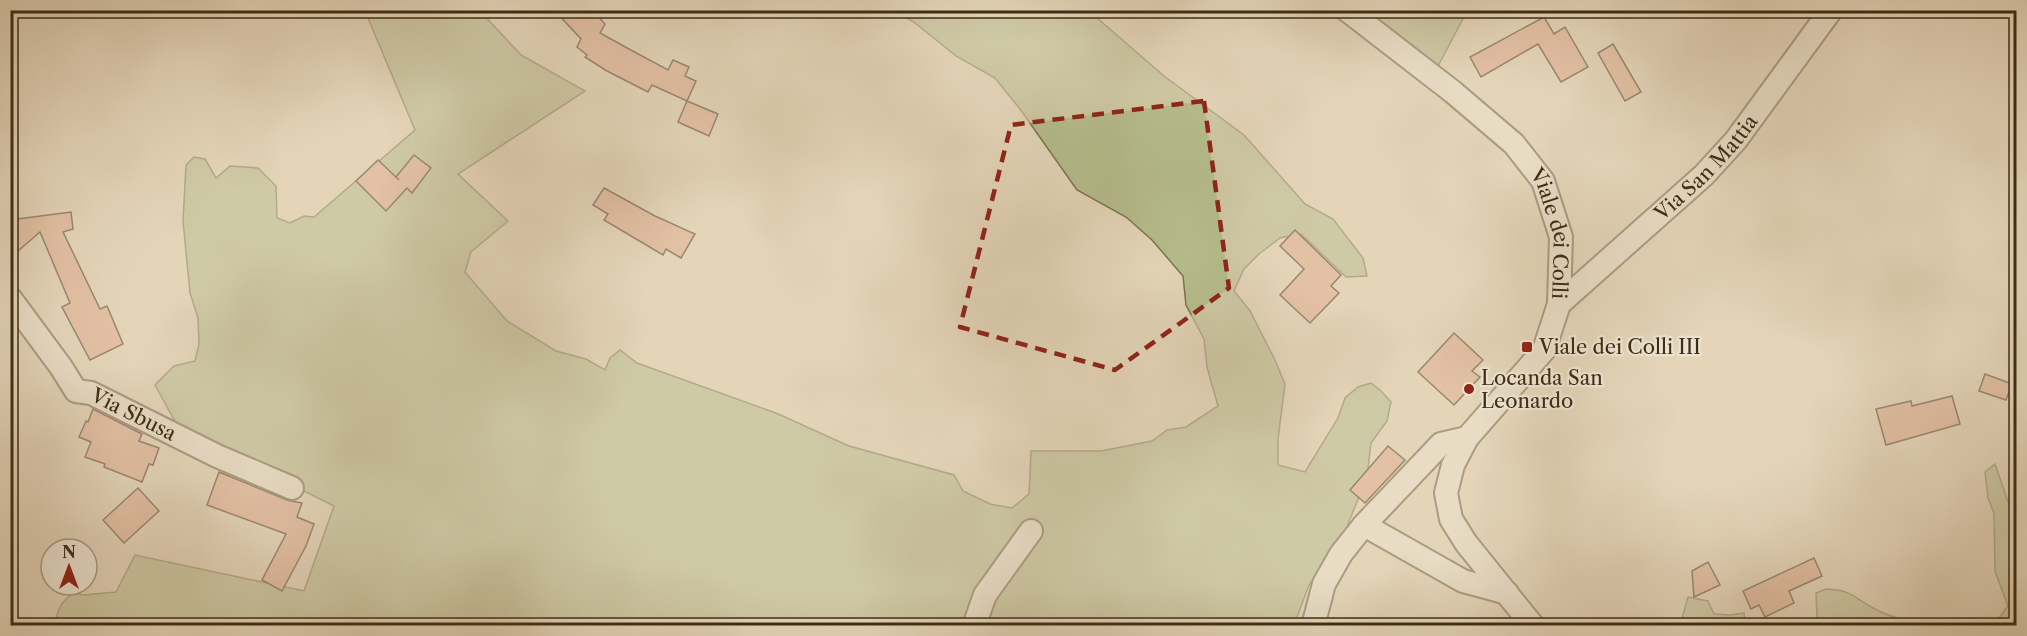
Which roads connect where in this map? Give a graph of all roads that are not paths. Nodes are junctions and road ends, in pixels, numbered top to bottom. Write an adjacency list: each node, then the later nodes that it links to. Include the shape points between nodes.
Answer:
1 (1347, 10): 4 (street, Viale dei Colli, via 1514,144 1543,181 1561,237)
2 (1831, 10): 4 (street, Via San Mattia, via 1736,140 1704,174)
3 (10, 298): 6 (street, Via Sbusa, via 76,390 92,393 217,456)
4 (1559, 304): 5 (street, Viale dei Colli, via 1544,350)
5 (1467, 438): 7 (street, via 1442,444); 9 (street, Viale dei Colli, via 1453,465 1446,493 1451,519)
6 (292, 488)
7 (1364, 525): 9 (street, via 1463,581); 11 (street, via 1324,584)
8 (1030, 531): 10 (street, via 985,595)
9 (1507, 593): 12 (street, Viale dei Colli)
10 (974, 626)
11 (1313, 626)
12 (1533, 626)

